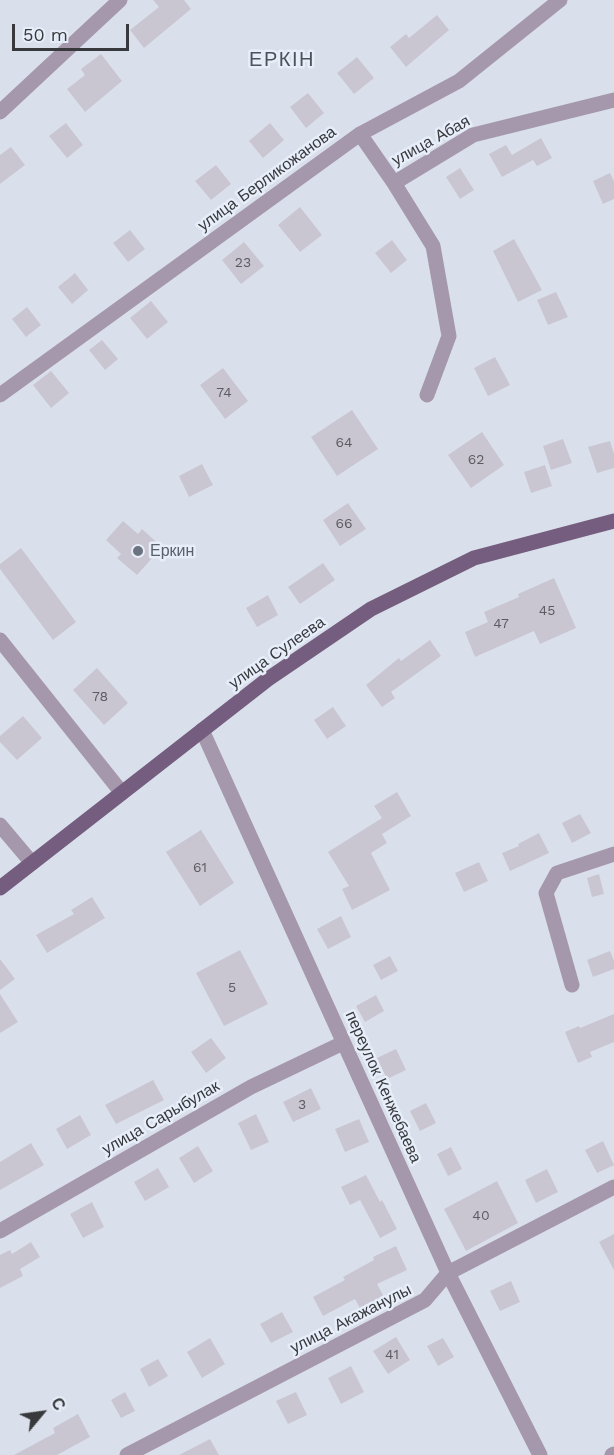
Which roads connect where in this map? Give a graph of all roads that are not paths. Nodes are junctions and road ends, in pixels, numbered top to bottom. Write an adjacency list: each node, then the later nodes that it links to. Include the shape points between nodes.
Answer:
1 (120, 0): 4 (street)
2 (560, 0): 5 (street, улица Берликожанова, via 459,81)
3 (614, 100): 6 (street, улица Абая, via 473,135)
4 (0, 112)
5 (360, 134): 6 (street, улица Абая); 7 (street, улица Берликожанова)
6 (394, 183): 8 (street, via 433,246 449,336)
7 (0, 394)
8 (427, 395)
9 (614, 521): 11 (main road, улица Сулеева, via 474,558 372,609 268,679)
10 (0, 640): 12 (street)
11 (202, 730): 12 (main road, улица Сулеева); 18 (street, переулок Кенжебаева)
12 (122, 793): 15 (main road, улица Сулеева)
13 (0, 825): 15 (street)
14 (614, 854): 17 (street, via 556,873 546,893)
15 (32, 863): 16 (main road, улица Сулеева)
16 (0, 888)
17 (572, 985)
18 (343, 1043): 20 (street, улица Сарыбулак, via 251,1087); 21 (street, переулок Кенжебаева)
19 (614, 1187): 21 (street, улица Акажанулы)
20 (0, 1231)
21 (448, 1273): 22 (street, улица Акажанулы, via 425,1300); 23 (street, переулок Кенжебаева)
22 (128, 1455)
23 (540, 1455)

